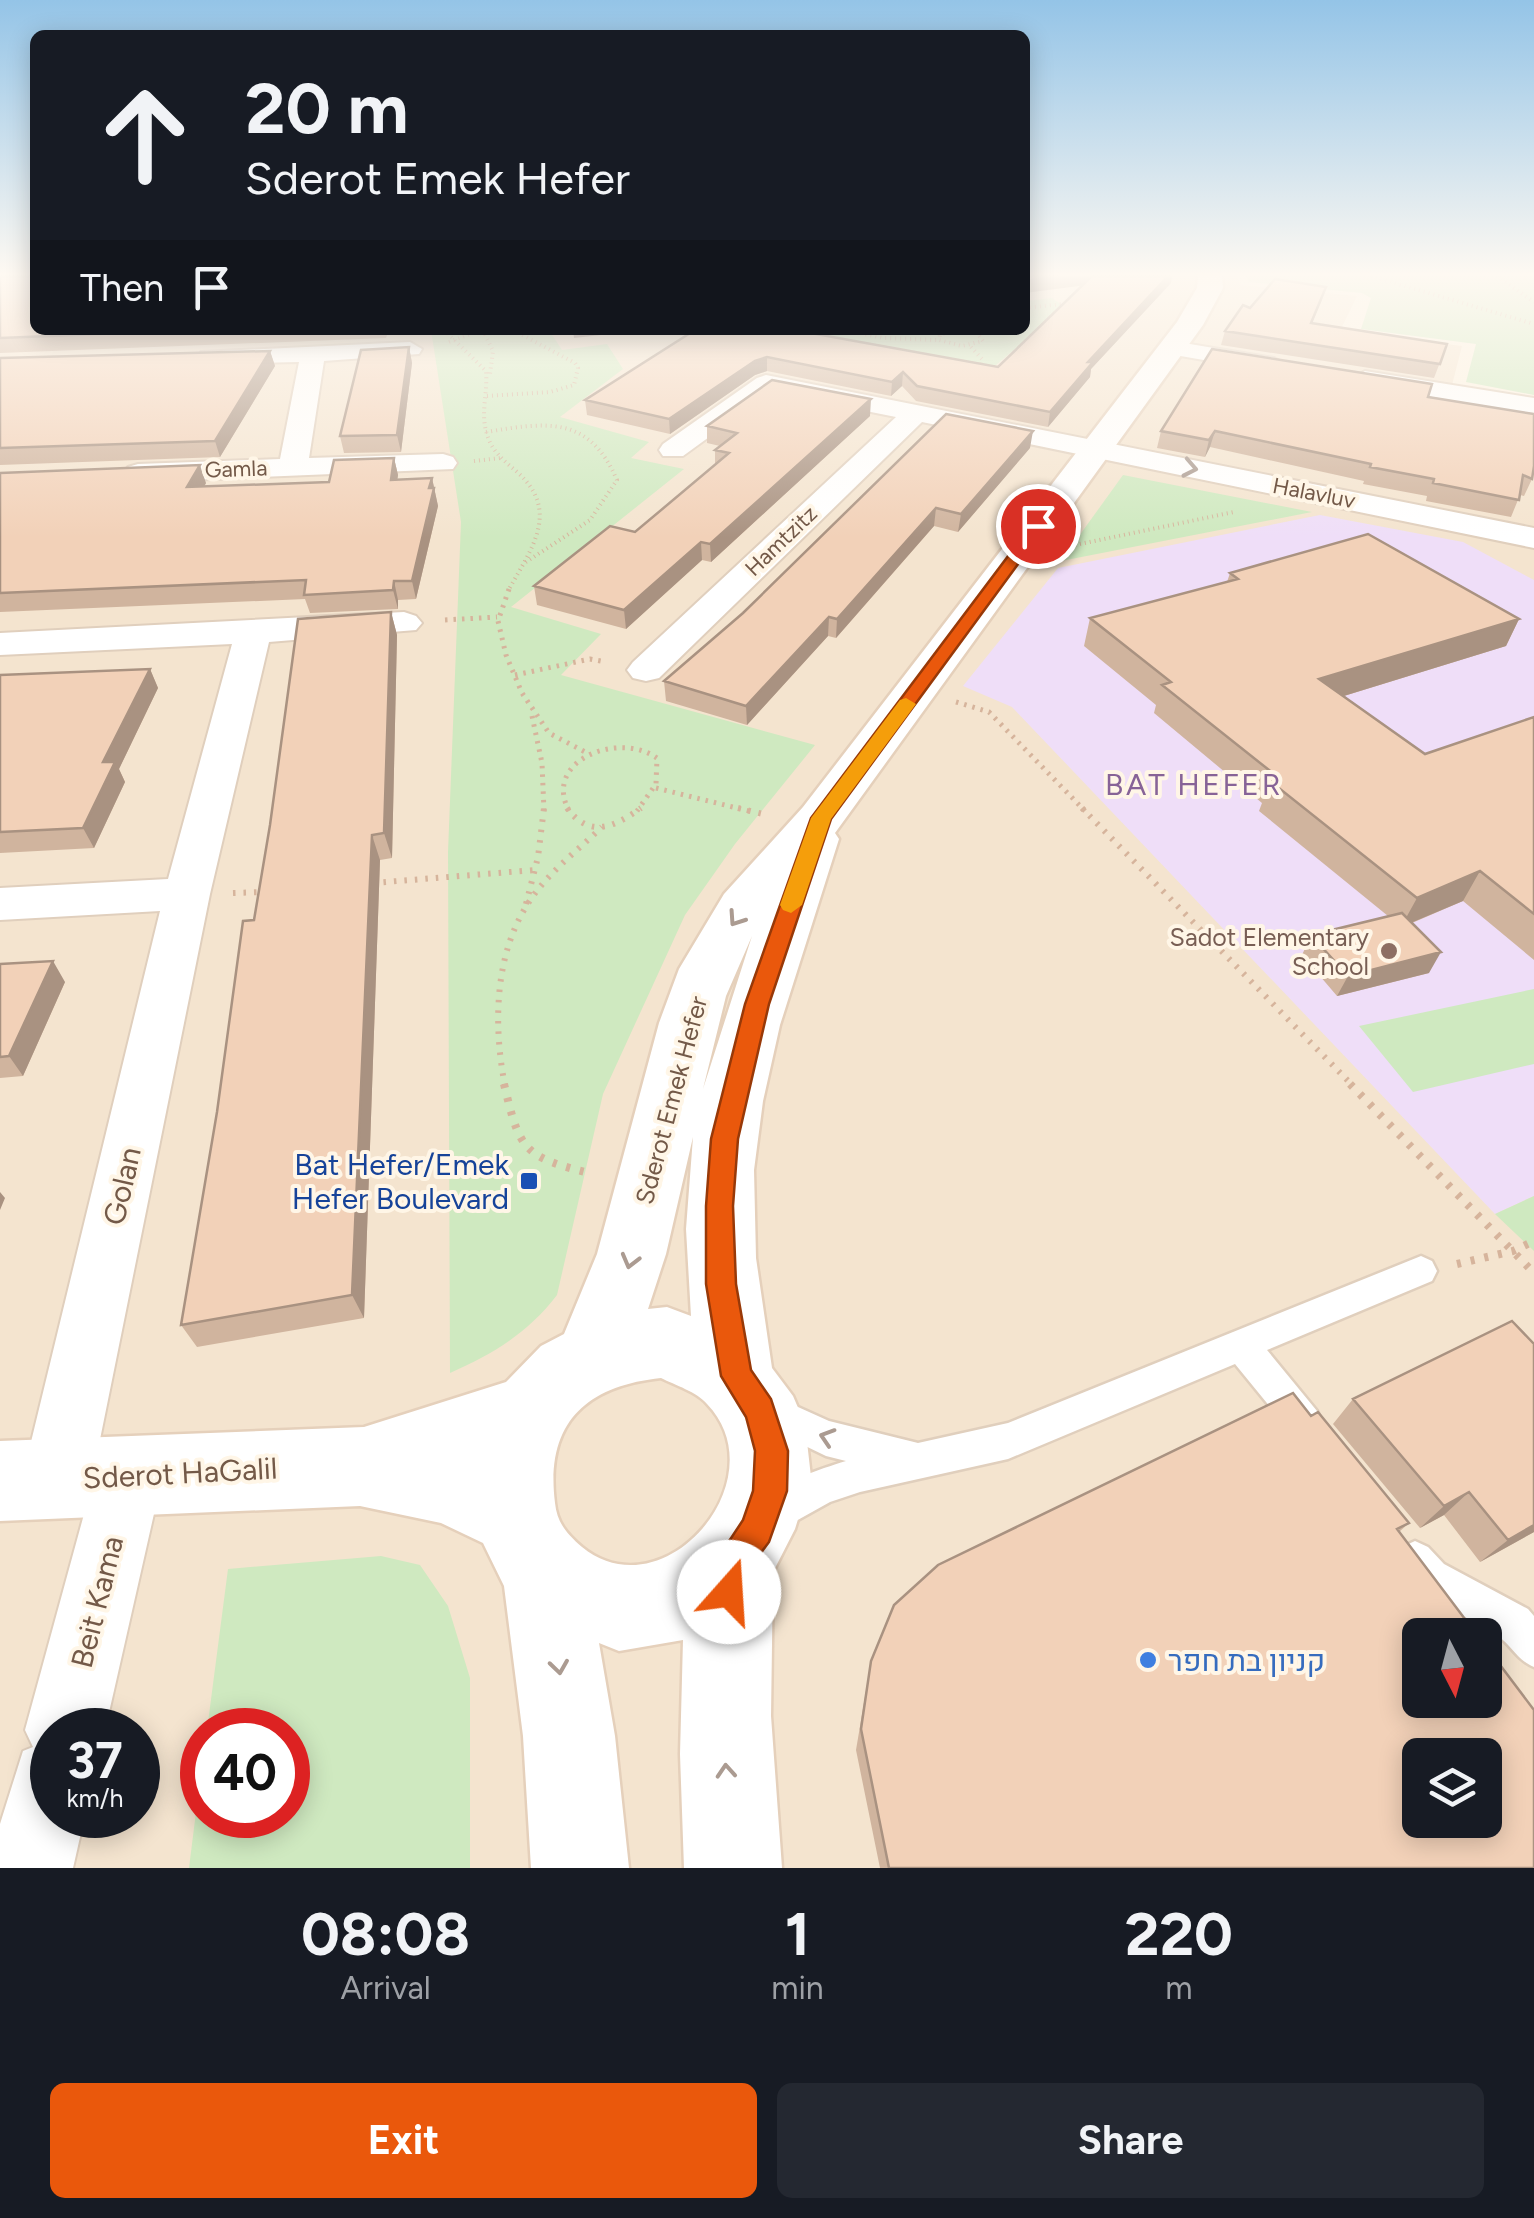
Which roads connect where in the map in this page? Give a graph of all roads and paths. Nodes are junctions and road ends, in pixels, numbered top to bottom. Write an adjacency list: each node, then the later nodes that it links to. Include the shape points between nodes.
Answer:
1 (311, 363): 18 (street, Gamla)
2 (478, 363): 10 (path)
3 (493, 363): 10 (path)
4 (576, 363): 11 (path, via 574,385)
5 (983, 363): 13 (path)
6 (1160, 363): 15 (street, Sderot Emek Hefer)
7 (1264, 363): 8 (street)
8 (1305, 370)
9 (1343, 376): 12 (street)
10 (488, 380): 11 (path)
11 (487, 396): 14 (path)
12 (1534, 406)
13 (923, 414): 15 (street, Halavluv); 16 (street, Halavluv, via 766,383); 28 (street, Hamtzitz)
14 (486, 432): 23 (path, via 540,504 539,528); 23 (path, via 569,425 599,444 617,480 609,499 572,536)
15 (1094, 449): 20 (street, Halavluv, one-way to 20); 22 (street, Sderot Emek Hefer)
16 (672, 450)
17 (443, 463): 18 (street, Gamla)
18 (293, 467): 19 (street, Gamla)
19 (117, 474)
20 (1320, 494): 21 (street, Halavluv); 22 (path)
21 (1534, 538)
22 (1015, 558): 30 (street, Sderot Emek Hefer)
23 (522, 564): 24 (path)
24 (498, 617): 25 (path); 29 (path)
25 (404, 623): 26 (street)
26 (253, 632): 27 (street); 39 (street, Golan)
27 (0, 644)
28 (646, 670): 29 (path, via 590,660)
29 (515, 675): 31 (path)
30 (916, 690): 34 (street, Sderot Emek Hefer); 44 (path, via 989,712)
31 (531, 714): 32 (path, via 550,734); 36 (path, via 547,792)
32 (589, 754): 33 (path, via 607,746 643,748 657,758); 35 (path, via 562,782 561,803 572,820)
33 (656, 788): 34 (path); 35 (path, via 634,814)
34 (816, 823): 42 (street, Sderot Emek Hefer, one-way to 42, via 755,890 706,971); 49 (street, Sderot Emek Hefer, via 757,1004 725,1139 721,1284)
35 (602, 827): 41 (path)
36 (535, 870): 37 (path); 41 (path)
37 (364, 884)
38 (269, 892): 39 (path)
39 (187, 894): 40 (street); 54 (street, Golan)
40 (0, 904)
41 (524, 911): 42 (path, via 495,1011 504,1089 518,1136 560,1166)
42 (648, 1187): 48 (street, Sderot Emek Hefer, one-way to 48, via 623,1285)
43 (1534, 1240): 44 (path)
44 (1512, 1252): 45 (path); 46 (path)
45 (1421, 1271): 47 (lane)
46 (1534, 1273)
47 (1242, 1346): 51 (lane); 52 (lane, via 1008,1441)
48 (592, 1354): 49 (street, via 630,1342 667,1342 703,1353); 50 (street, via 558,1378)
49 (742, 1384): 52 (lane, one-way to 49, via 787,1422); 57 (street, via 760,1410 772,1451 770,1491)
50 (532, 1410): 53 (street, Sderot HaGalil); 56 (street, via 514,1449 510,1491)
51 (1330, 1454)
52 (916, 1459): 57 (lane, via 788,1502)
53 (360, 1466): 54 (street, Sderot HaGalil); 56 (street, Sderot HaGalil, via 475,1492)
54 (62, 1478): 59 (street, Beit Kama)
55 (1392, 1532): 58 (lane, via 1430,1578 1514,1623)
56 (530, 1544): 57 (street, via 581,1598 618,1607 659,1605 698,1590); 62 (street, one-way to 62, via 569,1736)
57 (744, 1547): 63 (street, one-way to 57, via 724,1646)
58 (1534, 1647)
59 (65, 1708)
60 (38, 1838): 61 (street)
61 (31, 1868)
62 (580, 1868)
63 (733, 1868)

